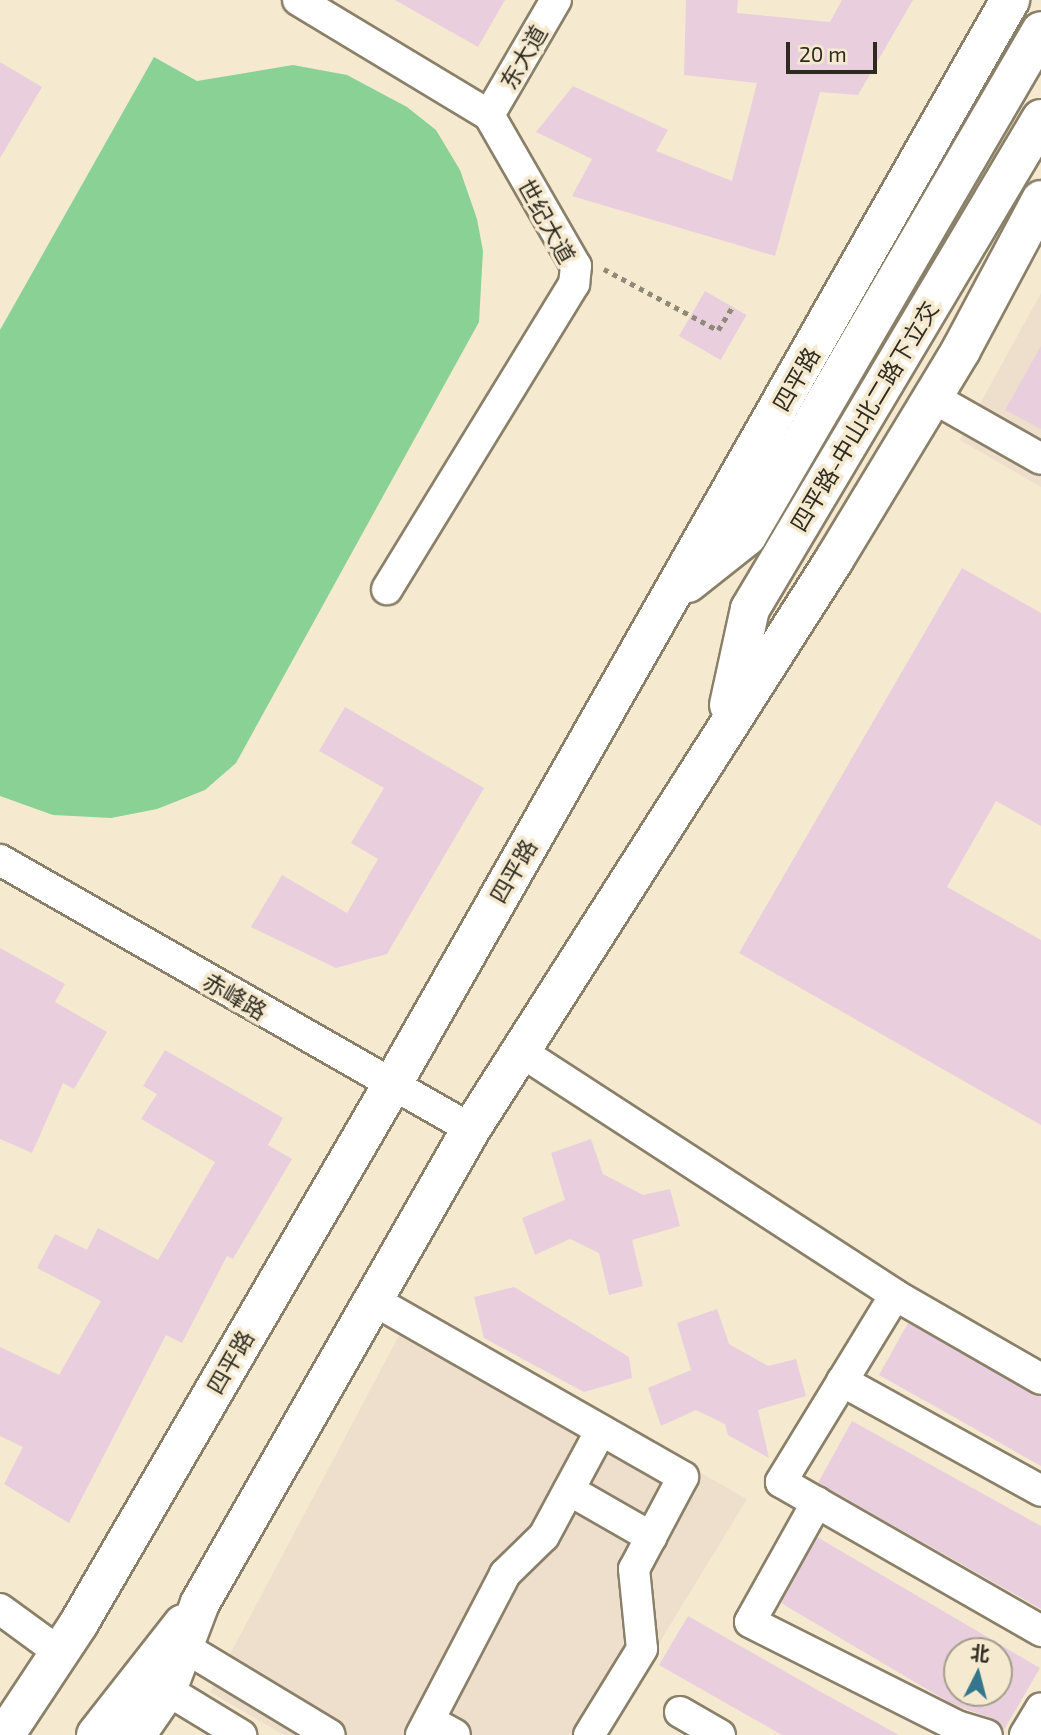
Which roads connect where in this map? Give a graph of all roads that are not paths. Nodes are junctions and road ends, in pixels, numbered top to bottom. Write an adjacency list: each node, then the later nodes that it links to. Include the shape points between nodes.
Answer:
1 (298, 0): 5 (street, 世纪大道)
2 (556, 0): 5 (street, 东大道)
3 (1010, 0): 11 (main road, 四平路)
4 (1041, 31): 11 (main road, 四平路-中山北二路下立交, via 747,536)
5 (489, 115): 10 (street, 世纪大道, via 576,265 574,284)
6 (1041, 119): 12 (main road, 四平路-中山北二路下立交, via 750,609)
7 (1041, 200): 8 (main road)
8 (932, 397): 9 (street); 12 (main road)
9 (1041, 459)
10 (387, 589)
11 (672, 596): 15 (main road, 四平路)
12 (724, 728): 14 (main road)
13 (0, 860): 15 (street, 赤峰路)
14 (523, 1053): 16 (main road); 17 (street)
15 (392, 1085): 16 (street, 赤峰路); 29 (main road, 四平路)
16 (471, 1129): 18 (main road)
17 (895, 1294): 19 (street); 20 (street)
18 (373, 1300): 21 (street); 26 (main road)
19 (1041, 1379)
20 (842, 1381): 23 (street); 24 (street, via 781,1482)
21 (601, 1430): 22 (street); 25 (street, via 683,1477)
22 (569, 1490): 25 (street); 34 (street, via 544,1536 505,1574)
23 (1041, 1491)
24 (817, 1502): 28 (street); 43 (street, via 750,1622 957,1726)
25 (651, 1538): 41 (street, via 634,1569 642,1649)
26 (200, 1604): 30 (main road); 37 (main road, via 139,1674)
27 (0, 1609): 29 (street)
28 (1041, 1631)
29 (69, 1637): 35 (main road, 四平路); 36 (main road)
30 (184, 1647): 31 (main road); 40 (street)
31 (167, 1690): 38 (main road); 39 (street)
32 (1041, 1708): 44 (street)
33 (680, 1712): 42 (street)
34 (436, 1731)
35 (5, 1735)
36 (37, 1735)
37 (96, 1735)
38 (136, 1735)
39 (242, 1735)
40 (330, 1735)
41 (589, 1735)
42 (720, 1735)
43 (987, 1735)
44 (1026, 1735)

